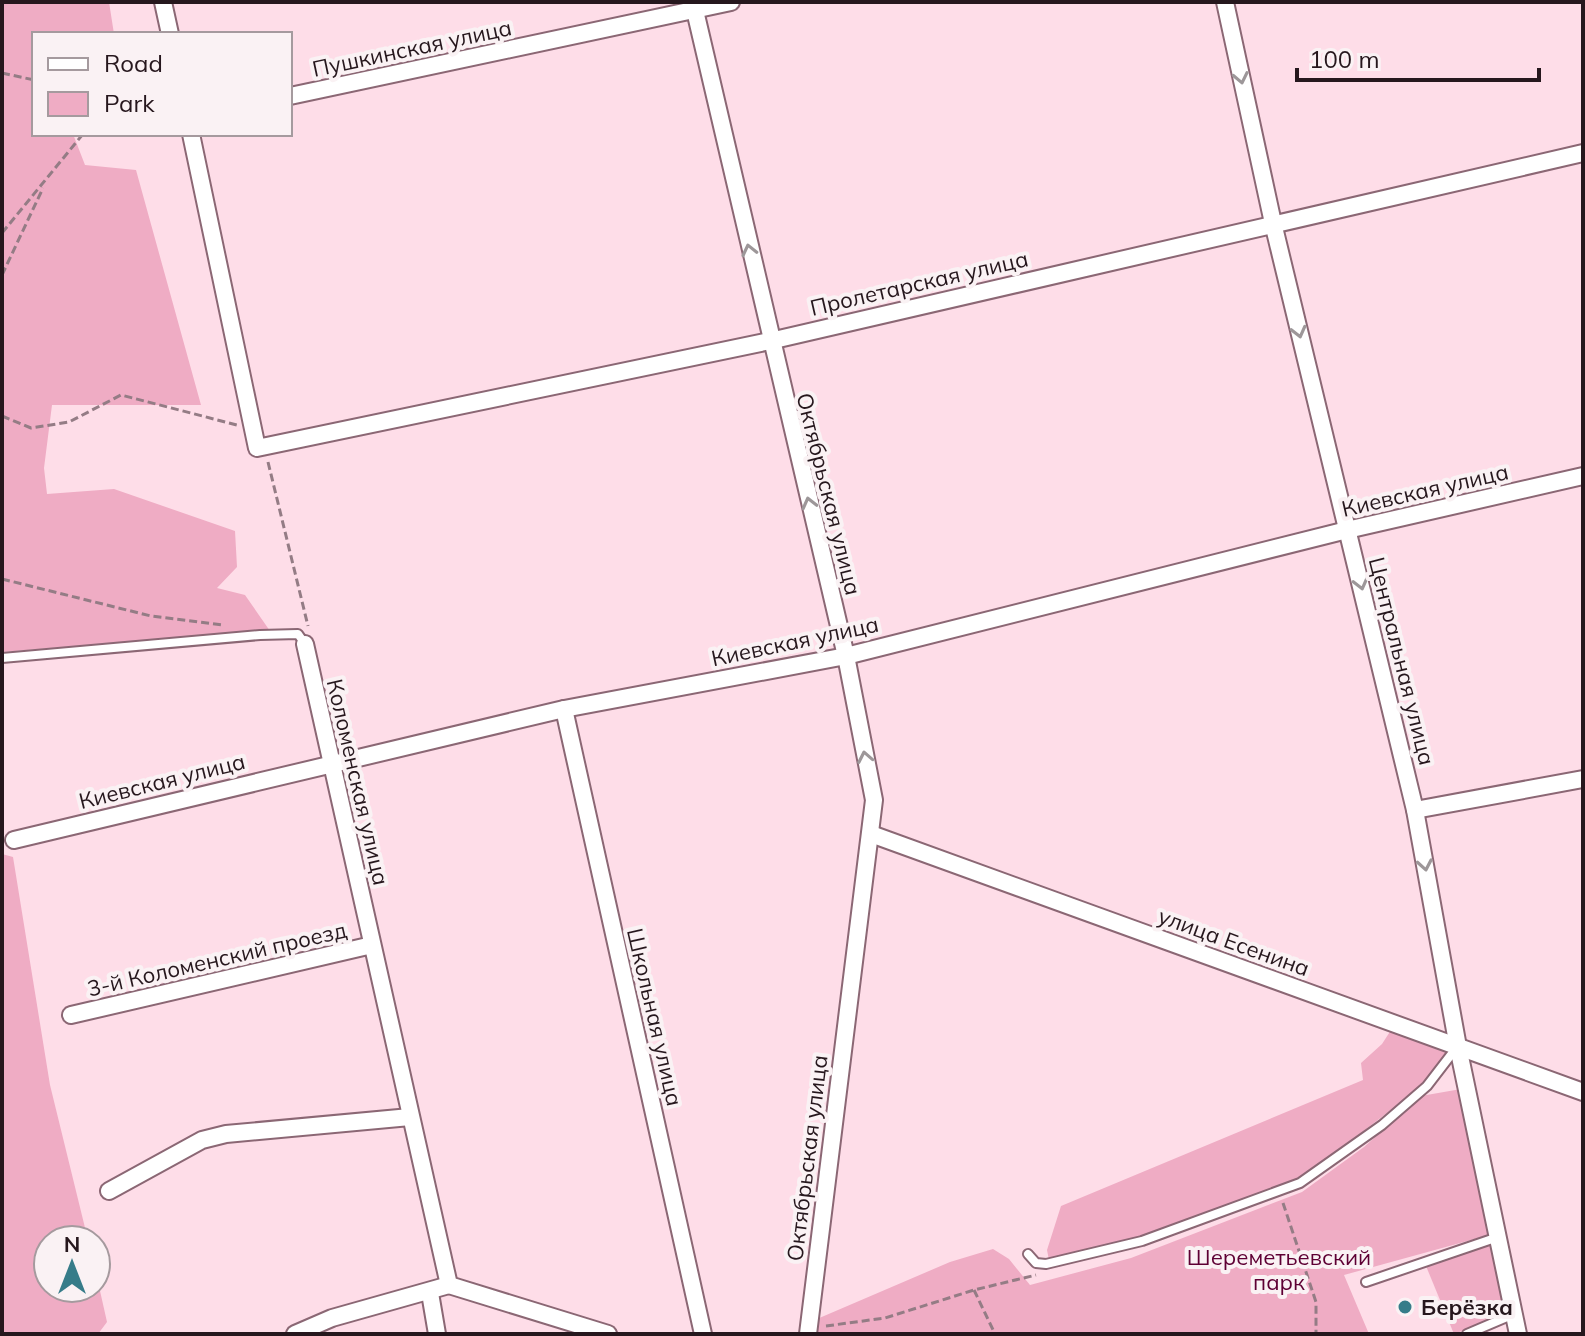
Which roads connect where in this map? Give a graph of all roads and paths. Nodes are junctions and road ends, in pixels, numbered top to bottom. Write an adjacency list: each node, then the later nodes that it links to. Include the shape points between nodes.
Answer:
1 (163, 2): 5 (street)
2 (731, 2): 4 (street, Пушкинская улица)
3 (1225, 2): 13 (street, Центральная улица, one-way to 13)
4 (694, 6): 8 (street, Пушкинская улица); 16 (street, Октябрьская улица, one-way to 4)
5 (170, 32)
6 (2, 73): 7 (path)
7 (32, 80)
8 (292, 96)
9 (81, 136): 12 (path)
10 (191, 136): 18 (street)
11 (1583, 153): 13 (street, Пролетарская улица)
12 (44, 185): 14 (path); 15 (path)
13 (1273, 223): 16 (street, Пролетарская улица); 21 (street, Центральная улица, one-way to 21)
14 (2, 233)
15 (2, 275)
16 (770, 341): 19 (street, Пролетарская улица); 25 (street, Октябрьская улица, one-way to 16)
17 (2, 416): 18 (path, via 31,428 69,422 121,395)
18 (253, 428): 19 (street, via 257,448)
19 (264, 447): 24 (path, via 308,627)
20 (1583, 476): 21 (street, Киевская улица)
21 (1347, 530): 25 (street, Киевская улица); 30 (street, Центральная улица, one-way to 30)
22 (2, 579): 23 (path, via 151,616)
23 (225, 625)
24 (305, 644): 26 (lane, via 298,634 260,635); 28 (street, Коломенская улица)
25 (846, 656): 27 (street, Киевская улица); 31 (street, Октябрьская улица, one-way to 25, via 874,800)
26 (2, 658)
27 (564, 709): 28 (street, Киевская улица); 50 (street, Школьная улица)
28 (331, 763): 32 (street, Киевская улица); 33 (street, Коломенская улица)
29 (1583, 779): 30 (street)
30 (1415, 810): 35 (street, Центральная улица, one-way to 35)
31 (871, 834): 35 (street, улица Есенина); 51 (street, Октябрьская улица)
32 (14, 840)
33 (372, 945): 34 (street, 3-й Коломенский проезд); 37 (street, Коломенская улица)
34 (71, 1015)
35 (1458, 1047): 36 (street, улица Есенина); 40 (street, Центральная улица); 41 (lane, via 1427,1086 1382,1125 1300,1183 1142,1241 1046,1264)
36 (1583, 1092)
37 (410, 1117): 38 (street, via 214,1137); 43 (street, Коломенская улица)
38 (109, 1191)
39 (1281, 1198): 53 (path, via 1316,1302)
40 (1498, 1237): 42 (lane); 46 (street, Центральная улица)
41 (1028, 1254)
42 (1366, 1282)
43 (449, 1285): 45 (street); 49 (street)
44 (974, 1290): 52 (path)
45 (430, 1293): 47 (street, via 332,1318); 48 (street)
46 (1514, 1314): 54 (lane); 55 (street, Центральная улица)
47 (295, 1334)
48 (437, 1334)
49 (608, 1334)
50 (703, 1334)
51 (808, 1334)
52 (995, 1334)
53 (1316, 1334)
54 (1467, 1334)
55 (1518, 1334)

